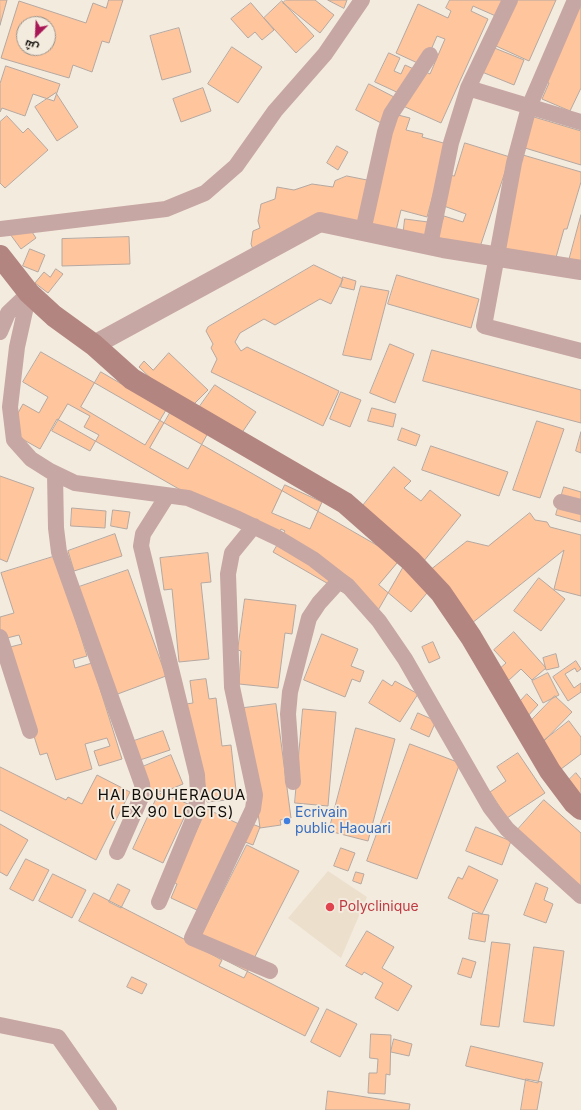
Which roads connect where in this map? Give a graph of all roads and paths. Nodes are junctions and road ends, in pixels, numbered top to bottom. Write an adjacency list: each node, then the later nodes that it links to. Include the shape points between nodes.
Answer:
1 (362, 0): 8 (street, via 325,54 275,111 236,166 205,193 166,209)
2 (510, 0): 5 (street)
3 (574, 0): 6 (street)
4 (430, 55): 9 (street, via 391,114 378,156)
5 (468, 88): 6 (street); 10 (street, via 451,143)
6 (529, 107): 7 (street); 12 (street, via 514,163)
7 (579, 118)
8 (0, 229)
9 (362, 231): 10 (street); 16 (street, via 320,222)
10 (430, 245): 12 (street)
11 (0, 256): 14 (main road)
12 (496, 256): 13 (street); 17 (street, via 484,326)
13 (581, 270)
14 (30, 292): 15 (street, via 8,313); 16 (main road, via 54,316); 18 (street, via 17,346 10,407 14,440 31,459)
15 (0, 332)
16 (94, 345): 27 (main road, via 132,378 345,503 411,560 441,593 471,637 550,771)
17 (581, 351)
18 (55, 474): 19 (street, via 75,482); 28 (street, via 59,552 142,784 142,793)
19 (167, 496): 22 (street, via 188,498); 30 (street, via 143,534 141,546 197,775 198,794 195,815)
20 (560, 502): 21 (street)
21 (581, 507)
22 (254, 526): 23 (street, via 313,559); 31 (street, via 232,552 228,574 232,687 255,795 253,809 192,938)
23 (340, 580): 26 (street, via 309,618 290,692 288,714); 29 (street, via 379,621 405,659 490,808)
24 (0, 637): 25 (street)
25 (30, 731)
26 (293, 782)
27 (581, 809)
28 (117, 852)
29 (581, 896)
30 (159, 902)
31 (270, 972)
32 (0, 1025): 33 (street, via 58,1037)
33 (109, 1110)

